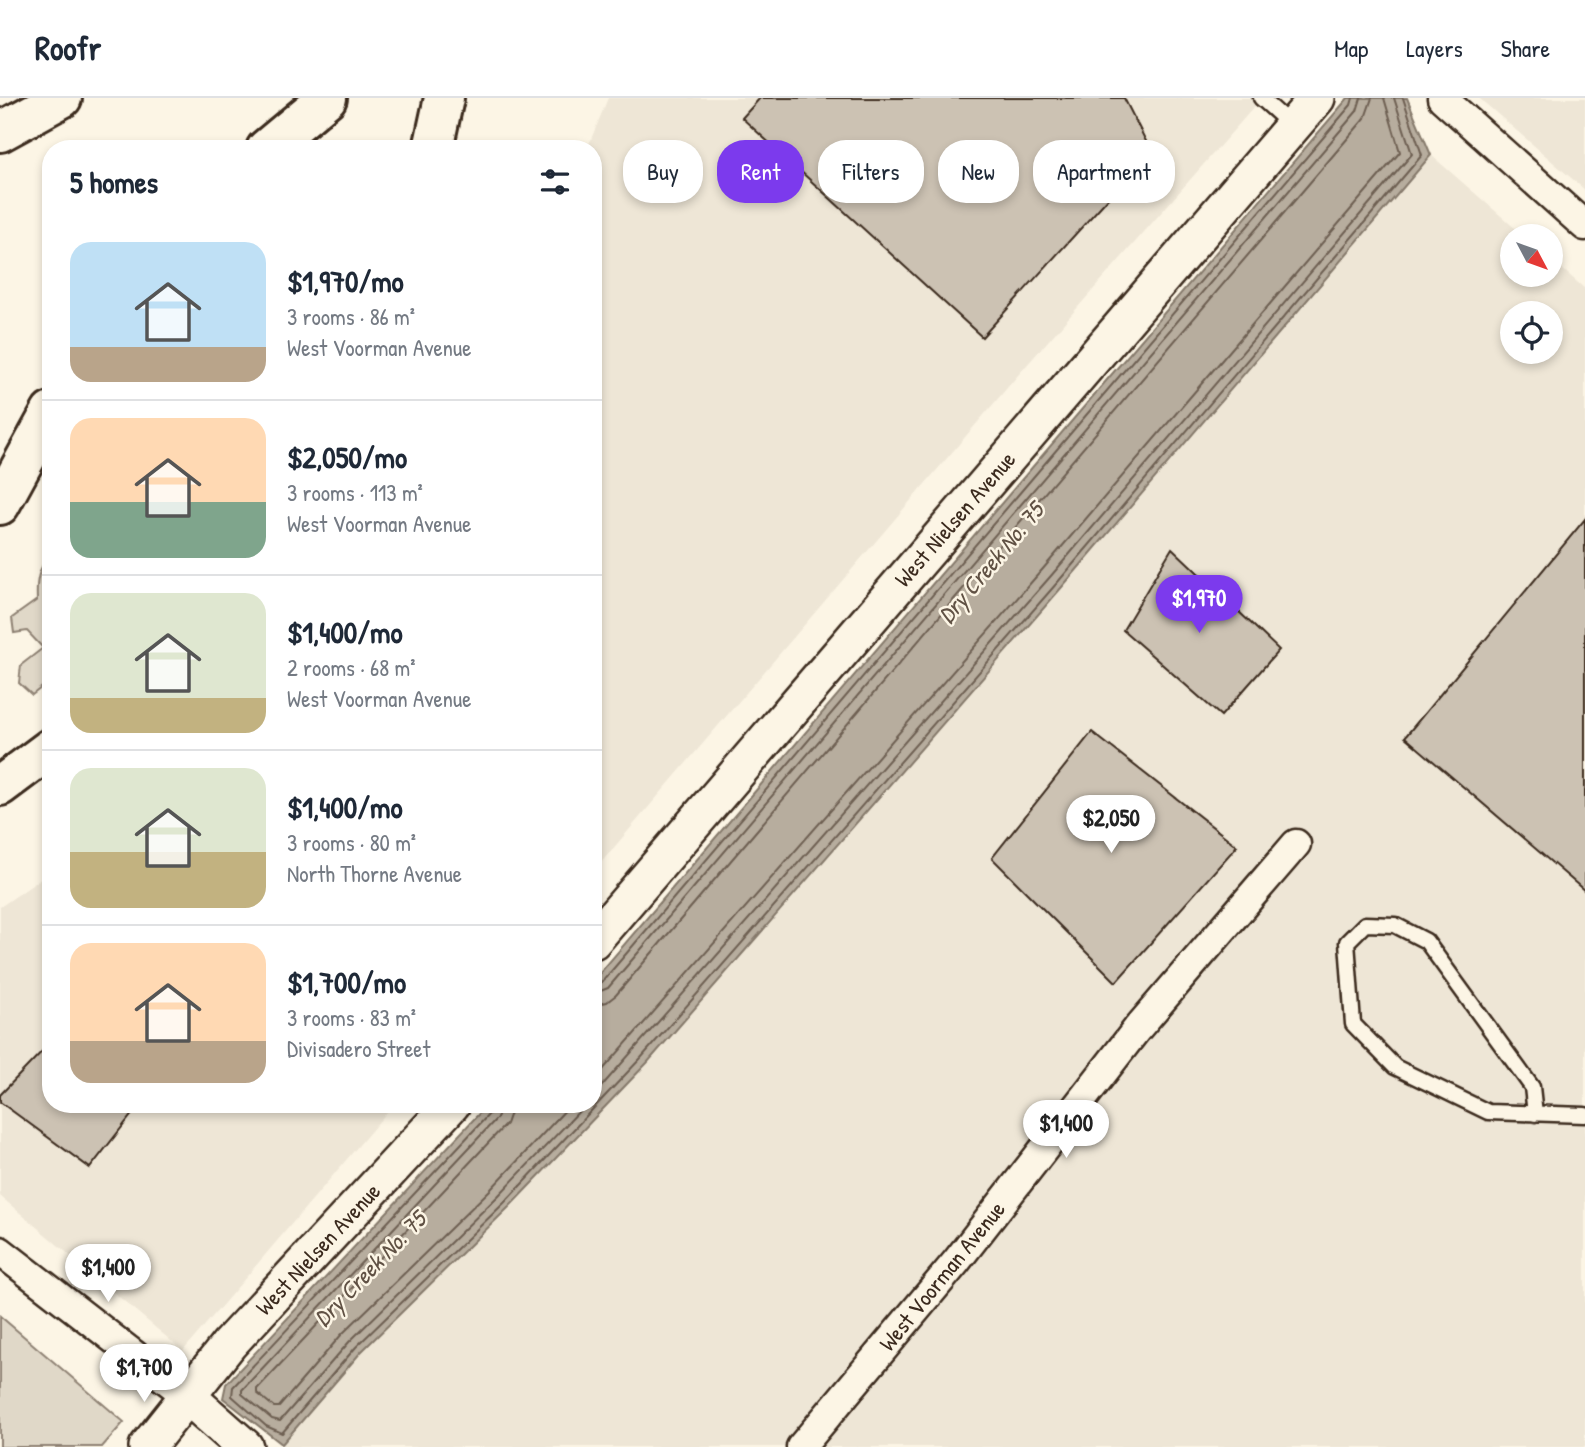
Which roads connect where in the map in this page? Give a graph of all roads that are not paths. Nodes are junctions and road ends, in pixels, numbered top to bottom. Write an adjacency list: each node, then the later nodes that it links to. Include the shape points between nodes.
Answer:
1 (15, 98): 8 (highway)
2 (62, 98): 10 (highway)
3 (327, 98): 11 (highway)
4 (444, 98): 12 (highway)
5 (1261, 98): 9 (lane)
6 (1317, 98): 9 (street, West Nielsen Avenue)
7 (1443, 98): 13 (street)
8 (0, 105)
9 (1293, 127): 19 (street, West Nielsen Avenue)
10 (0, 132)
11 (277, 140)
12 (435, 140)
13 (1585, 226)
14 (42, 428): 15 (highway)
15 (0, 505)
16 (42, 755): 17 (highway)
17 (0, 786)
18 (1296, 844): 27 (street, West Voorman Avenue, via 1137,1029 956,1262)
19 (602, 931)
20 (444, 1113): 24 (street, West Nielsen Avenue)
21 (1535, 1114): 21 (lane, via 1488,1112 1395,1067 1353,1024 1347,942 1365,924 1395,925 1426,941 1532,1087); 22 (lane)
22 (1585, 1115)
23 (0, 1251): 24 (street)
24 (195, 1403): 25 (street, West Nielsen Avenue); 26 (street)
25 (147, 1447)
26 (245, 1447)
27 (801, 1447)

